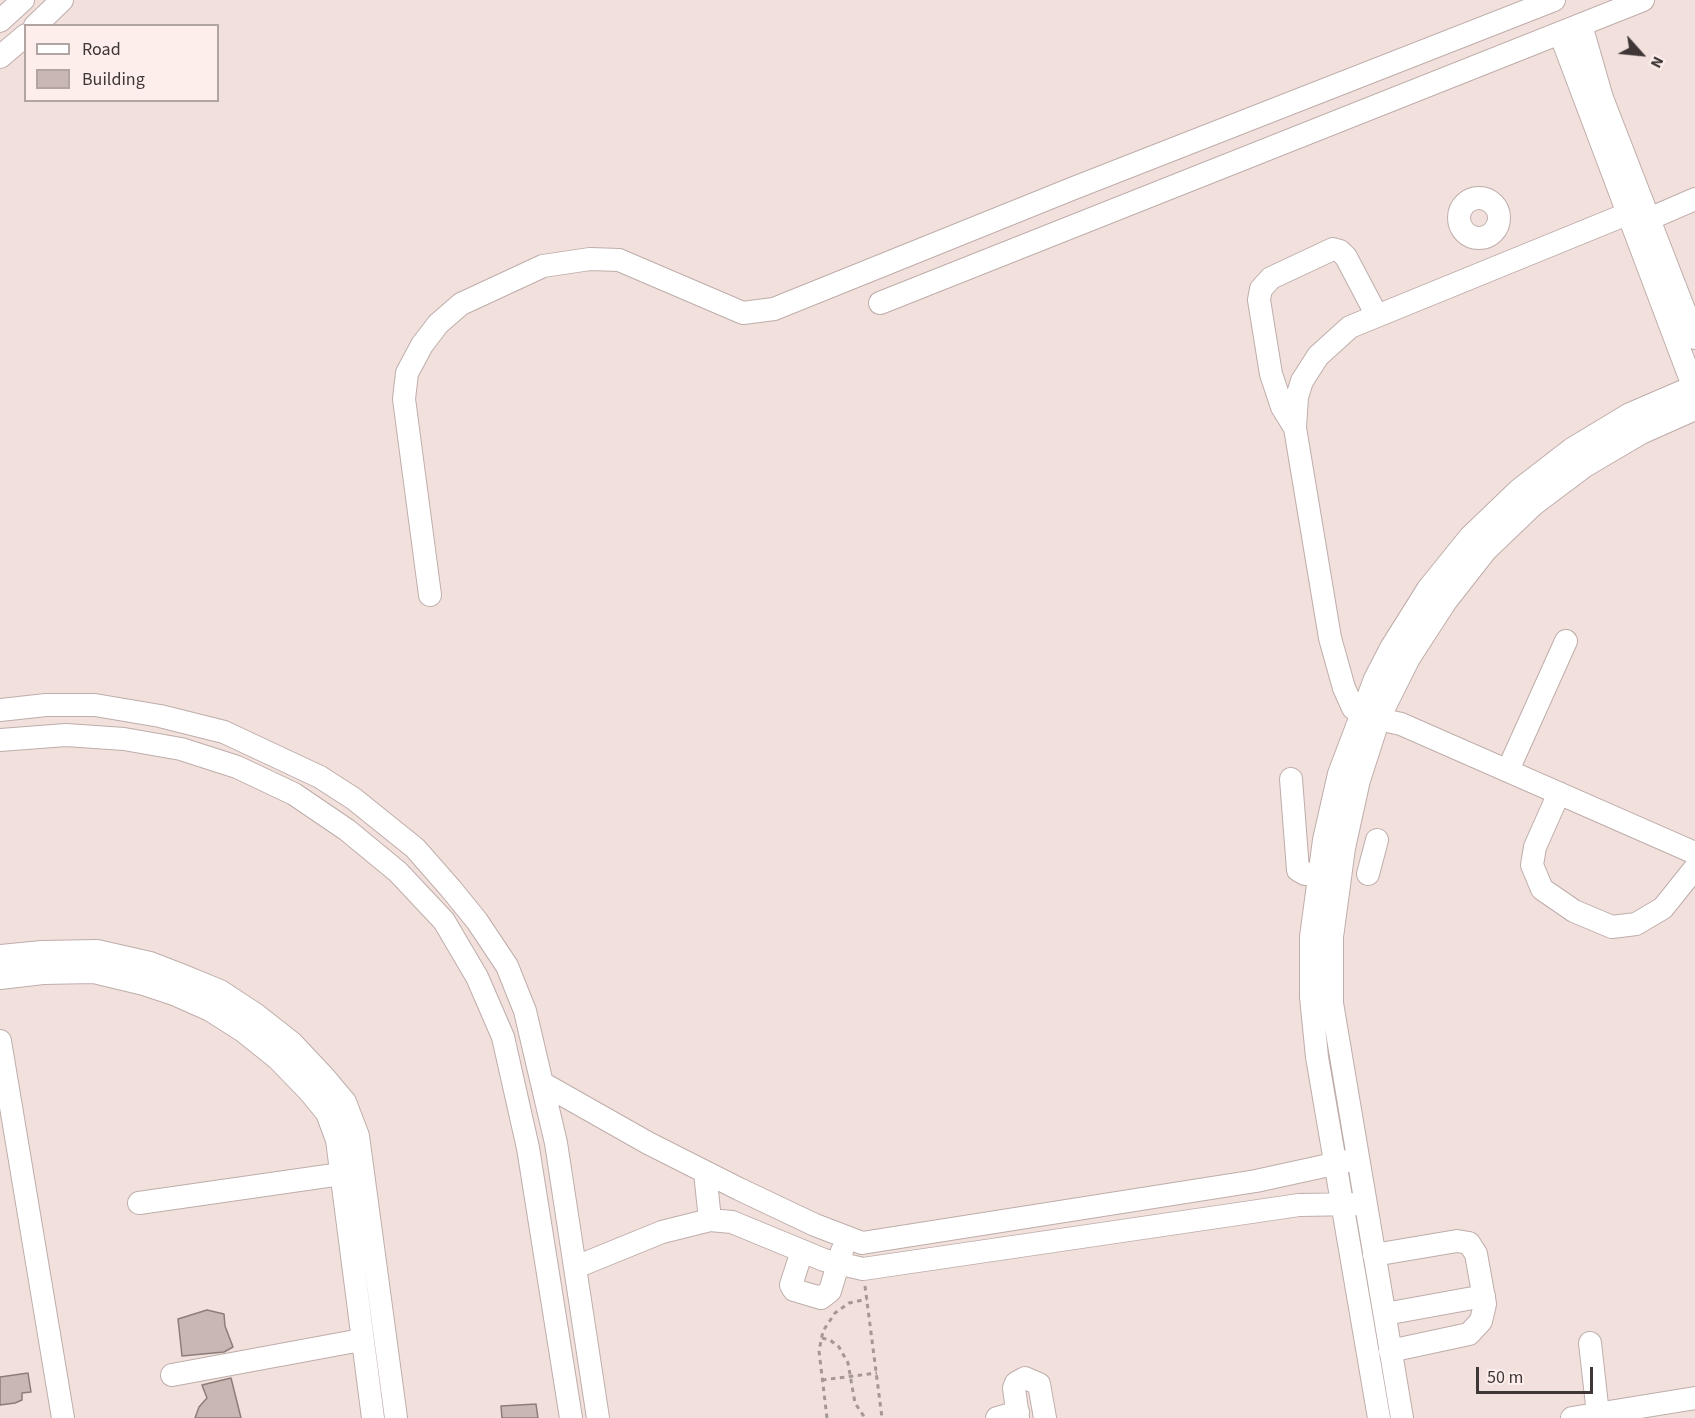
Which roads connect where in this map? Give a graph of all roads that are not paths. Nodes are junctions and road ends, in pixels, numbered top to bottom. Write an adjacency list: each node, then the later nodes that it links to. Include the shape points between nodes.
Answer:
1 (23, 0): 5 (street)
2 (62, 0): 6 (street)
3 (1554, 0): 20 (street, via 774,309 743,313 619,260 590,259 543,266 461,304 422,345 407,373 404,399)
4 (1643, 0): 7 (street)
5 (0, 21)
6 (37, 24)
7 (1570, 29): 11 (street, via 1602,98); 14 (street)
8 (24, 37): 9 (street)
9 (0, 57)
10 (1695, 199): 11 (street)
11 (1638, 216): 13 (street); 16 (street); 17 (street)
12 (1487, 238): 13 (street)
13 (1496, 266): 15 (street)
14 (880, 303)
15 (1376, 314): 19 (street, via 1350,327 1318,356 1302,381); 19 (street, via 1340,250 1333,249 1271,278 1261,289 1259,300 1274,386)
16 (1695, 338)
17 (1694, 388): 23 (street, via 1600,431 1545,469 1494,513 1448,562 1408,618 1375,679)
18 (1695, 409): 23 (street, via 1641,433 1584,466 1509,527 1465,575 1427,629 1393,688)
19 (1295, 428): 23 (street, via 1330,638 1351,705)
20 (430, 595)
21 (1566, 641): 25 (street)
22 (0, 710): 36 (street, via 95,705 224,732 282,758 354,799 415,848 483,930 507,966 525,1011)
23 (1370, 716): 25 (street, via 1401,724); 28 (street); 32 (street, via 1349,742 1330,807)
24 (0, 741): 52 (street, via 66,735 124,739 181,749 237,767 294,794 398,872 444,921 477,977 503,1037 521,1110)
25 (1508, 770): 27 (street)
26 (1291, 779): 32 (street, via 1298,870)
27 (1559, 793): 29 (street); 31 (street, via 1535,847 1532,865 1542,889 1574,911 1612,927 1636,924 1663,908)
28 (1344, 848): 30 (street); 37 (street, via 1330,981)
29 (1695, 853)
30 (1373, 856)
31 (1695, 868)
32 (1319, 873): 37 (street, via 1311,937 1311,997 1317,1057)
33 (0, 956): 63 (street, via 97,951 150,963 220,991 292,1043 324,1077 345,1102 358,1136)
34 (0, 978): 39 (street, via 94,972 144,984 210,1010 278,1059 327,1113 337,1140)
35 (0, 1041): 61 (street)
36 (542, 1083): 38 (street); 49 (street)
37 (1346, 1161): 40 (street); 42 (street)
38 (705, 1172): 44 (street); 45 (street)
39 (341, 1174): 41 (street); 54 (street)
40 (1256, 1180): 43 (street); 45 (street, via 889,1240 862,1243)
41 (139, 1203)
42 (1354, 1204): 43 (street, via 1314,1204); 47 (street); 67 (street)
43 (1262, 1211): 48 (street, via 863,1269)
44 (710, 1220): 46 (street, via 732,1222); 49 (street, via 662,1232)
45 (846, 1239): 48 (street)
46 (802, 1251): 48 (street); 48 (street, via 791,1282 798,1291 821,1298 827,1295)
47 (1374, 1255): 50 (street, via 1463,1241 1474,1248); 53 (street)
48 (838, 1264)
49 (576, 1267): 51 (street)
50 (1484, 1296): 53 (street); 56 (street, via 1481,1322 1469,1334)
51 (581, 1303): 52 (street); 65 (street)
52 (553, 1306): 64 (street)
53 (1385, 1314): 56 (street)
54 (361, 1340): 57 (street); 62 (street)
55 (1590, 1343): 59 (street)
56 (1390, 1351): 68 (street)
57 (172, 1375)
58 (1695, 1398): 59 (street)
59 (1598, 1414): 69 (street)
60 (1011, 1416): 66 (street, via 1016,1383 1030,1378 1041,1389)
61 (63, 1418)
62 (373, 1418)
63 (396, 1418)
64 (571, 1418)
65 (598, 1418)
66 (1045, 1418)
67 (1379, 1418)
68 (1402, 1418)
69 (1572, 1418)

